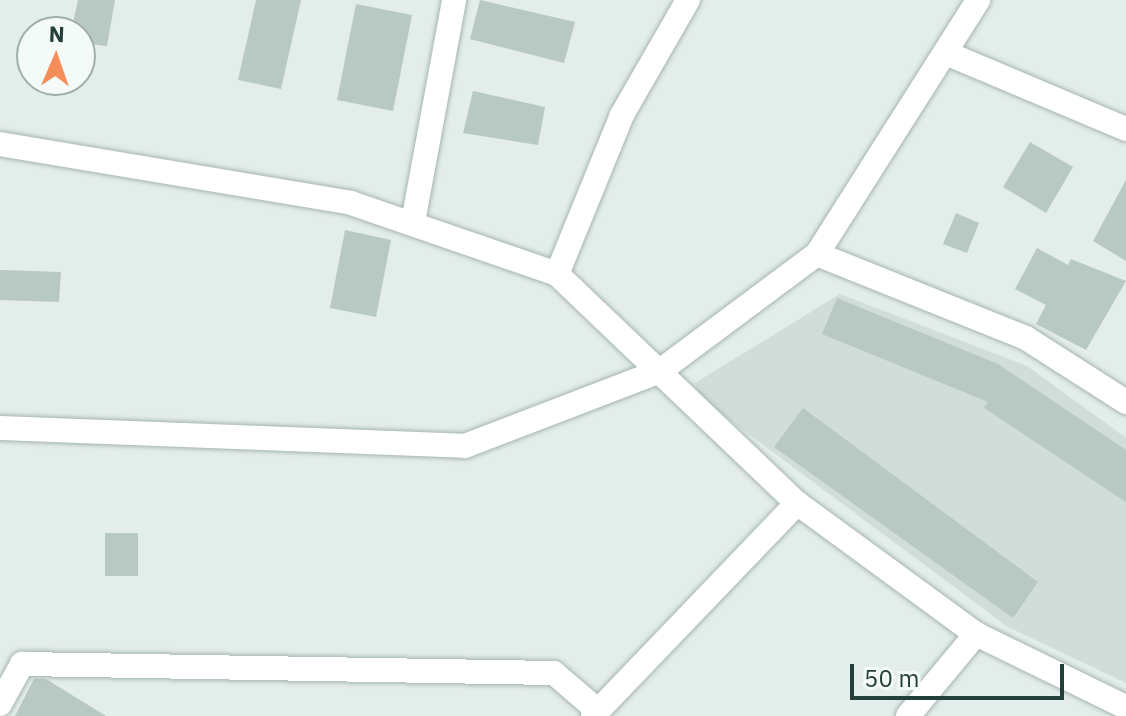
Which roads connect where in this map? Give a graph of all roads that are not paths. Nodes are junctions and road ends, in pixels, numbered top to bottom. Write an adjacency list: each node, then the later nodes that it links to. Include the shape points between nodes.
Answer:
1 (453, 0): 7 (street)
2 (688, 0): 9 (street, via 622,115)
3 (978, 0): 4 (street)
4 (946, 53): 5 (street); 8 (street)
5 (1126, 129)
6 (0, 144): 7 (street, via 351,203)
7 (413, 222): 9 (street)
8 (817, 254): 10 (street); 11 (street, via 1026,338)
9 (557, 274): 10 (street)
10 (660, 371): 12 (street, via 465,446); 13 (street)
11 (1126, 402)
12 (0, 428)
13 (797, 503): 14 (street); 17 (street)
14 (976, 634): 16 (street); 18 (street)
15 (0, 704): 17 (street, via 22,664 554,673)
16 (1126, 707)
17 (595, 713)
18 (908, 716)

